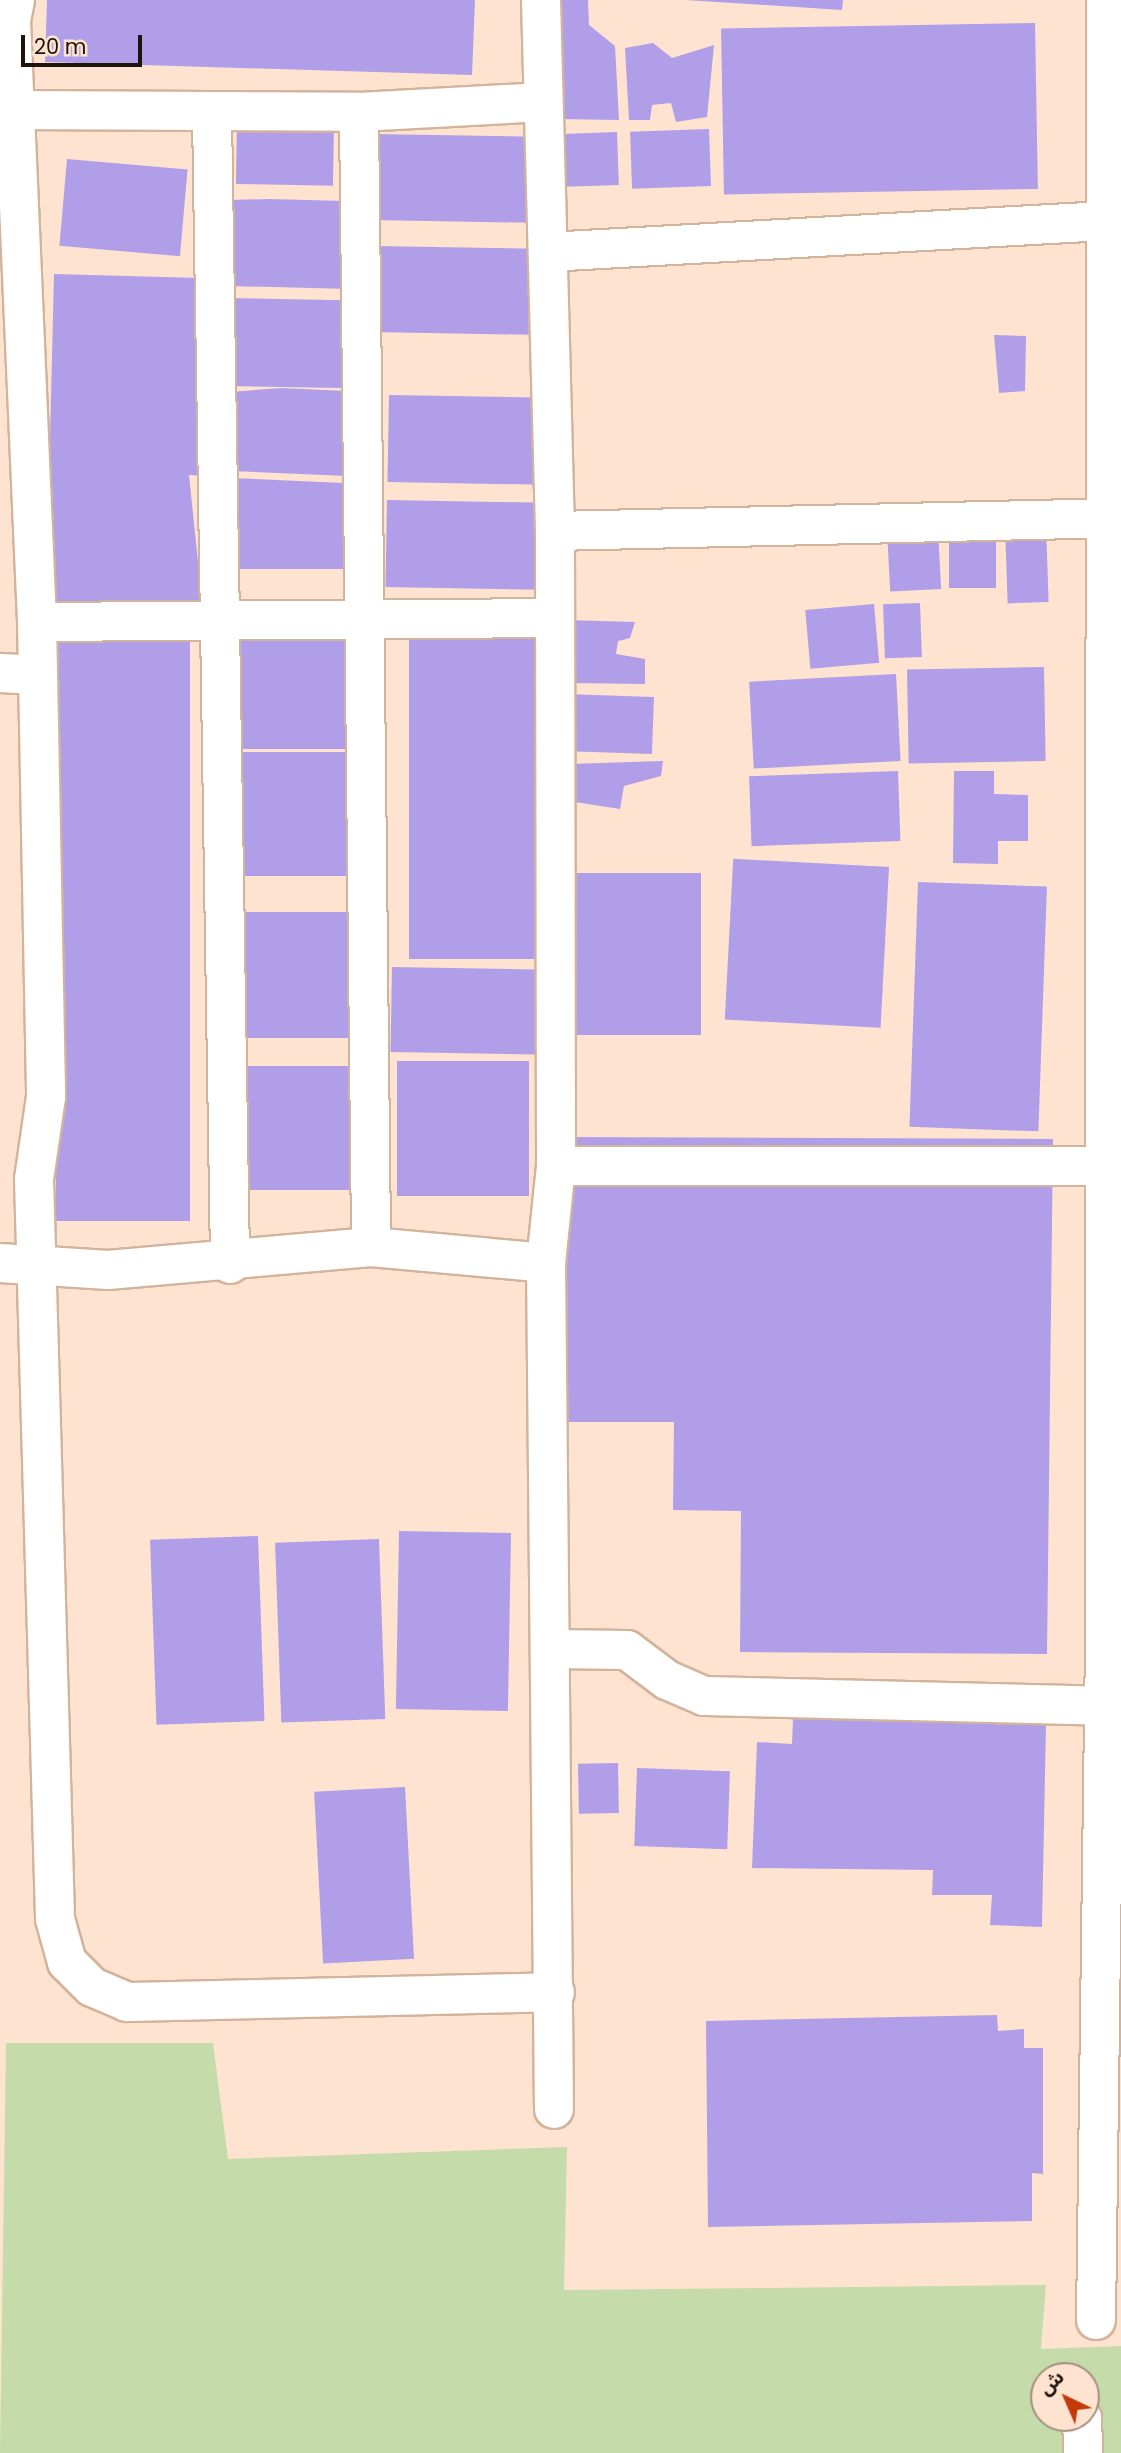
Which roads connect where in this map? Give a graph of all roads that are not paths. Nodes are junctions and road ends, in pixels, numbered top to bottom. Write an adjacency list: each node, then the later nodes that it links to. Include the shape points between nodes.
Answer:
1 (15, 0): 5 (street)
2 (541, 0): 4 (street)
3 (1105, 0): 8 (street)
4 (543, 102): 6 (street); 9 (street)
5 (17, 110): 7 (street); 15 (street)
6 (359, 112): 7 (street); 13 (street)
7 (212, 114): 14 (street)
8 (1110, 206): 9 (street); 10 (street)
9 (548, 252): 11 (street)
10 (1112, 519): 11 (street); 18 (street)
11 (555, 531): 12 (street)
12 (555, 618): 13 (street); 20 (street)
13 (366, 619): 14 (street); 21 (street)
14 (223, 621): 15 (street); 23 (street)
15 (37, 622): 17 (street)
16 (0, 673): 17 (street)
17 (38, 675): 24 (street, via 46,1097)
18 (1112, 828): 19 (street)
19 (1109, 1149): 20 (street); 25 (street)
20 (556, 1166): 22 (street)
21 (371, 1247): 22 (street); 23 (street)
22 (546, 1263): 26 (street)
23 (230, 1264): 24 (street)
24 (18, 1265): 28 (street, via 55,1919 67,1962 92,1987 127,2002)
25 (1113, 1640): 27 (street)
26 (552, 1649): 27 (street, via 627,1650 667,1680 704,1696); 28 (street)
27 (1104, 1706): 30 (street)
28 (555, 1992): 29 (street)
29 (554, 2109)
30 (1096, 2320)
31 (1082, 2432): 32 (street)
32 (1083, 2453)

